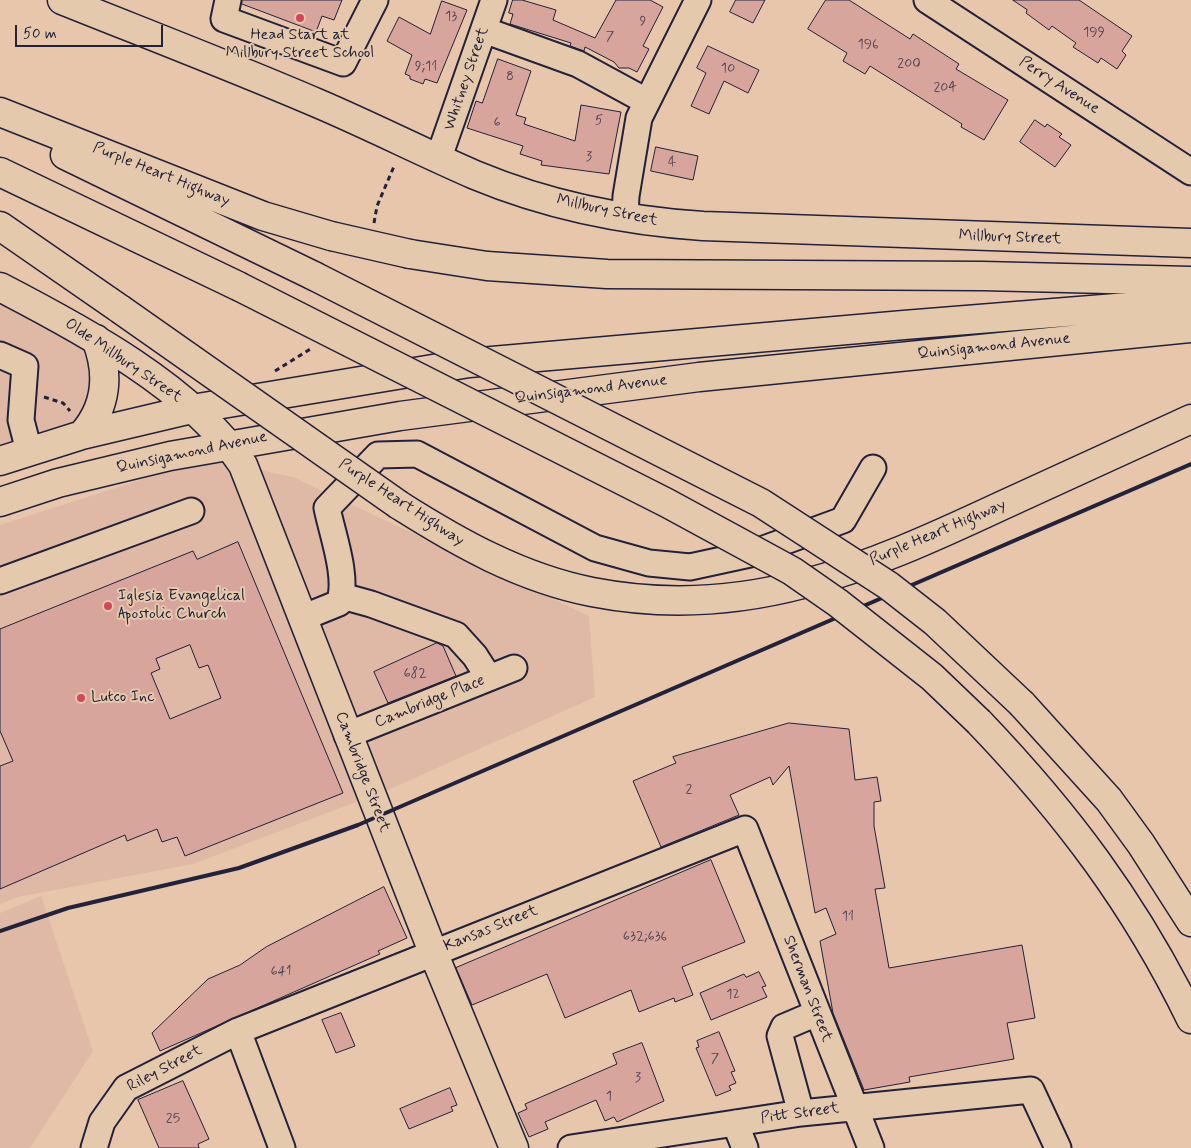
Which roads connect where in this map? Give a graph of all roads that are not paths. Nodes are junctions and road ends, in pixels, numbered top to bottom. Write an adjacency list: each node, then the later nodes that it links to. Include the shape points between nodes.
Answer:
1 (62, 0): 11 (main road, Millbury Street, via 315,102)
2 (228, 0): 3 (street, via 224,19 343,63)
3 (375, 0)
4 (494, 0): 7 (street, Whitney Street)
5 (698, 0): 8 (street)
6 (927, 0): 13 (street, Perry Avenue)
7 (484, 30): 8 (street, via 578,64); 11 (street, Whitney Street)
8 (646, 102): 14 (street, via 639,118)
9 (0, 112): 17 (main road, Purple Heart Highway, bridge, via 263,216 410,254 486,266 607,274)
10 (0, 124): 39 (main road, bridge, via 314,276 761,503 889,586 935,622 1022,704 1109,800)
11 (439, 157): 14 (main road, Millbury Street, via 514,189)
12 (0, 172): 42 (main road, bridge, via 238,286 659,499 784,566 838,603 932,677 1030,776 1109,876 1144,929)
13 (1191, 172)
14 (625, 218): 16 (main road, Millbury Street, via 721,227)
15 (0, 226): 24 (main road, Purple Heart Highway, bridge, via 452,539 506,565 592,592 654,601 693,602 765,594 835,575 902,552)
16 (1191, 243)
17 (1191, 281)
18 (0, 287): 21 (main road, Olde Millbury Street)
19 (1191, 302): 23 (main road, Quinsigamond Avenue, via 479,362)
20 (1191, 328): 26 (main road, Quinsigamond Avenue, via 690,378 410,415)
21 (96, 339): 23 (main road, Olde Millbury Street); 25 (main road, via 104,361 106,384 96,416)
22 (0, 355): 27 (street, via 25,366 21,420)
23 (192, 409): 25 (main road, Quinsigamond Avenue); 26 (main road, Cambridge Street)
24 (1191, 419)
25 (82, 435): 27 (main road, Quinsigamond Avenue)
26 (229, 444): 30 (main road, Quinsigamond Avenue, via 128,465); 34 (main road, Cambridge Street, via 255,492)
27 (29, 451): 28 (main road, Quinsigamond Avenue)
28 (0, 461)
29 (874, 468): 33 (street, via 843,520 750,554 690,567 649,563 595,548 417,454 378,455 327,508 342,579)
30 (0, 502)
31 (192, 511): 32 (street)
32 (0, 581)
33 (342, 596): 34 (street, via 339,603); 36 (street, via 456,635)
34 (302, 618): 37 (main road, Cambridge Street)
35 (514, 668): 36 (street, Cambridge Place)
36 (489, 678): 37 (street, Cambridge Place)
37 (347, 735): 40 (main road, Cambridge Street)
38 (745, 828): 40 (street, Kansas Street); 41 (street, Sherman Street)
39 (1191, 922)
40 (433, 952): 43 (street, Kansas Street); 49 (main road, Cambridge Street)
41 (817, 1013): 44 (street, Sherman Street); 45 (street, via 784,1027 780,1036)
42 (1191, 1019)
43 (238, 1031): 47 (street, Riley Street, via 126,1088 102,1122); 48 (street)
44 (853, 1107): 45 (street, Pitt Street); 52 (street, Sherman Street); 53 (street, Pitt Street, via 1031,1090)
45 (801, 1113): 46 (street, Pitt Street)
46 (735, 1123): 50 (street, Pitt Street); 51 (street)
47 (94, 1148)
48 (282, 1148)
49 (514, 1148)
50 (571, 1148)
51 (745, 1148)
52 (871, 1148)
53 (1058, 1148)

